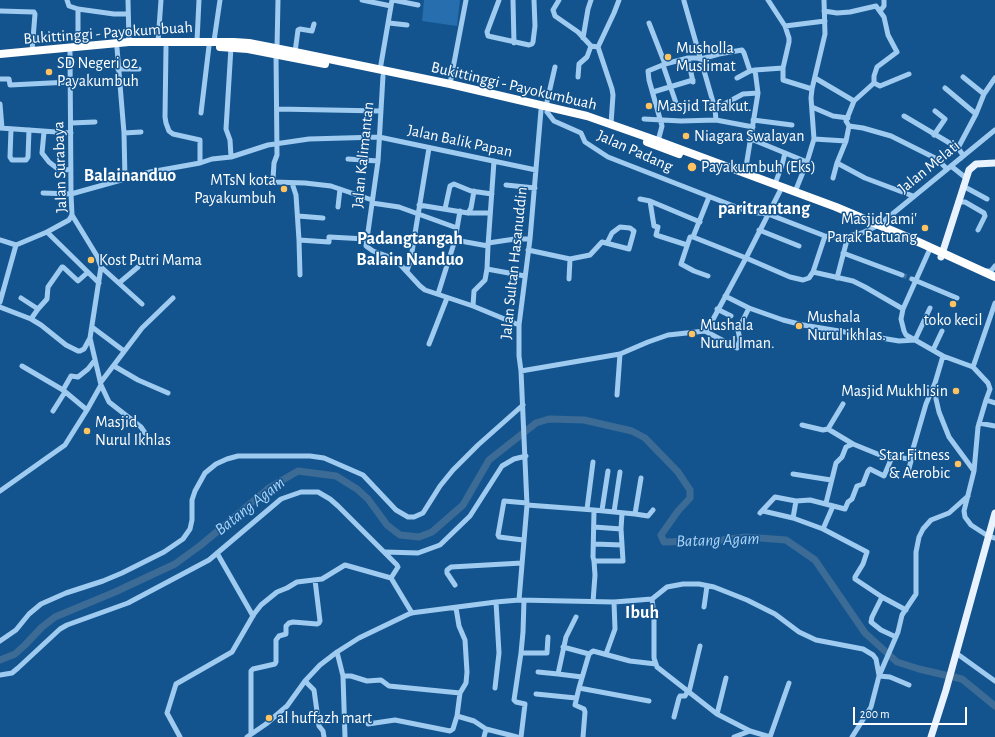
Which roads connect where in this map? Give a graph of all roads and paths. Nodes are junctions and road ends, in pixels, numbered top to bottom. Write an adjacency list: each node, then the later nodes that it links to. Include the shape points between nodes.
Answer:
1 (67, 0): 22 (street, via 69,6)
2 (128, 0): 26 (street)
3 (161, 0): 36 (street)
4 (199, 0): 34 (street)
5 (220, 0): 39 (street)
6 (278, 0): 47 (street)
7 (362, 0): 21 (street)
8 (392, 0): 20 (street); 21 (street, Jalan Kalimantan)
9 (466, 0): 71 (street)
10 (499, 0): 37 (street, via 487,35)
11 (513, 0): 37 (street)
12 (534, 0): 37 (street, via 533,43)
13 (559, 0): 33 (street, via 553,10 555,16)
14 (591, 0): 33 (street)
15 (619, 0): 45 (street)
16 (768, 0): 32 (street)
17 (824, 0): 24 (street)
18 (884, 0): 25 (street, via 884,6)
19 (684, 1): 53 (street)
20 (418, 5)
21 (391, 6): 28 (street, Jalan Kalimantan)
22 (78, 9): 26 (street); 40 (street)
23 (0, 11): 46 (street, via 34,12)
24 (824, 11): 25 (street, via 850,12 876,6); 27 (street)
25 (880, 11): 70 (street, via 897,52 877,67)
26 (128, 14): 35 (street)
27 (826, 21): 32 (street); 65 (street)
28 (389, 23): 31 (street); 60 (street, Jalan Kalimantan)
29 (649, 23): 54 (street)
30 (314, 24): 49 (street, via 312,31 298,30)
31 (407, 25)
32 (785, 26): 56 (street, via 789,40)
33 (583, 38): 41 (street)
34 (197, 41): 38 (highway, Bukittinggi - Payokumbuah); 39 (highway, Bukittinggi - Payokumbuah)
35 (129, 42): 36 (highway, Bukittinggi - Payokumbuah); 40 (highway, Bukittinggi - Payokumbuah)
36 (158, 42): 38 (highway, Bukittinggi - Payokumbuah)
37 (514, 43)
38 (182, 44): 39 (highway, Bukittinggi - Payokumbuah); 42 (highway, Bukittinggi - Payokumbuah)
39 (212, 44): 43 (highway, Bukittinggi - Payokumbuah); 47 (highway, Bukittinggi - Payokumbuah, via 249,43); 87 (street)
40 (78, 46): 46 (highway, Bukittinggi - Payokumbuah)
41 (591, 46): 45 (street); 62 (street, via 587,57 579,64)
42 (166, 47): 44 (highway, Bukittinggi - Payokumbuah); 125 (street, via 166,123 173,134 200,140)
43 (231, 47): 47 (highway, Bukittinggi - Payokumbuah); 119 (street, via 226,130 230,140)
44 (117, 48): 48 (highway, Bukittinggi - Payokumbuah); 57 (street)
45 (598, 48): 97 (street, via 612,89)
46 (32, 51): 50 (highway, Bukittinggi - Payokumbuah)
47 (277, 51): 49 (highway, Bukittinggi - Payokumbuah); 60 (highway, Bukittinggi - Payokumbuah); 82 (street)
48 (70, 52): 52 (highway, Bukittinggi - Payokumbuah); 69 (street, Jalan Surabaya)
49 (295, 52): 60 (highway, Bukittinggi - Payokumbuah)
50 (0, 54)
51 (688, 58): 53 (street); 54 (street); 72 (street, via 693,82)
52 (0, 59)
53 (701, 59): 59 (street, via 742,50); 83 (street)
54 (664, 64): 72 (street); 75 (street, via 647,72)
55 (555, 67): 84 (street, Jalan Sultan Hasanuddin)
56 (783, 68): 59 (street); 74 (street, via 784,80)
57 (118, 69): 58 (street); 108 (street)
58 (139, 69)
59 (752, 70): 64 (street); 76 (street)
60 (382, 73): 68 (highway, Bukittinggi - Payokumbuah); 85 (street, Jalan Kalimantan)
61 (909, 74): 70 (street, via 880,86)
62 (578, 77)
63 (962, 77): 77 (street)
64 (737, 78)
65 (815, 78): 74 (street); 78 (street)
66 (995, 78): 77 (street)
67 (0, 79): 69 (street, via 9,79 10,85)
68 (419, 80): 71 (highway, Bukittinggi - Payokumbuah); 84 (highway, Bukittinggi - Payokumbuah)
69 (70, 82): 96 (street, Jalan Surabaya)
70 (874, 83): 78 (street)
71 (450, 84): 84 (highway, Bukittinggi - Payokumbuah)
72 (671, 86): 75 (street); 79 (street)
73 (945, 88): 88 (street)
74 (812, 89): 81 (street)
75 (653, 92): 92 (street)
76 (758, 93): 83 (street, via 743,94); 94 (street)
77 (984, 94): 88 (street)
78 (854, 101): 90 (street)
79 (676, 103)
80 (0, 104): 101 (street)
81 (812, 107): 90 (street, via 833,116); 112 (street)
82 (277, 109): 85 (street); 115 (street)
83 (716, 109): 93 (street)
84 (545, 110): 97 (highway, Bukittinggi - Payokumbuah, via 587,116); 130 (street, Jalan Sultan Hasanuddin); 131 (highway, Bukittinggi - Payokumbuah, via 586,121); 148 (street, Jalan Padang, via 554,121 580,133 585,142 608,157)
85 (381, 111): 110 (street, Jalan Kalimantan)
86 (935, 111): 109 (street, via 945,119)
87 (201, 113)
88 (976, 114): 117 (street)
89 (904, 116): 109 (street)
90 (848, 118): 99 (street, via 846,121)
91 (644, 119): 92 (street)
92 (660, 120): 93 (street); 113 (street, via 662,126)
93 (716, 120): 100 (street)
94 (753, 120): 98 (street); 100 (street)
95 (95, 122): 96 (street)
96 (71, 123): 107 (street, Jalan Surabaya)
97 (612, 124): 113 (highway, Bukittinggi - Payokumbuah)
98 (792, 125)
99 (849, 126): 114 (street); 128 (street, via 891,136 937,159)
100 (753, 127): 111 (street)
101 (1, 128): 102 (street)
102 (11, 129): 103 (street); 103 (street, via 12,160 26,160 28,157)
103 (29, 130): 105 (street)
104 (995, 130): 121 (street, Jalan Melati)
105 (44, 132): 107 (street); 129 (street, via 42,154 58,169)
106 (141, 132): 108 (street)
107 (71, 133): 129 (street, Jalan Surabaya)
108 (124, 133): 135 (street)
109 (934, 135): 117 (street)
110 (379, 137): 115 (street, Jalan Balik Papan, via 309,139); 116 (street, Jalan Balik Papan); 122 (street, Jalan Kalimantan)
111 (752, 139): 118 (street); 132 (street)
112 (814, 140): 114 (street); 124 (street)
113 (658, 141): 131 (highway, Bukittinggi - Payokumbuah)
114 (846, 141): 126 (street)
115 (277, 144): 119 (street, Jalan Balik Papan); 136 (street, via 273,179 276,183)
116 (429, 148): 123 (street, Jalan Balik Papan); 154 (street)
117 (958, 148): 121 (street, via 963,155)
118 (785, 153): 124 (street); 139 (street)
119 (231, 157): 125 (street, Jalan Balik Papan)
120 (348, 159): 122 (street)
121 (961, 159): 128 (street, Jalan Melati)
122 (378, 161): 152 (street, Jalan Kalimantan)
123 (494, 161): 130 (street, Jalan Balik Papan); 146 (street)
124 (807, 162): 143 (street)
125 (200, 163): 135 (street, Jalan Balik Papan)
126 (837, 163): 133 (street); 147 (street, via 865,178)
127 (995, 163): 134 (main road, via 976,164 969,170)
128 (949, 168): 134 (street); 147 (street, Jalan Melati)
129 (71, 170): 145 (street, Jalan Surabaya)
130 (536, 170): 140 (street, Jalan Sultan Hasanuddin)
131 (731, 171): 132 (highway, Bukittinggi - Payokumbuah); 139 (highway, Bukittinggi - Payokumbuah)
132 (746, 173): 139 (highway, Bukittinggi - Payokumbuah)
133 (833, 178)
134 (966, 178): 138 (main road)
135 (125, 179): 145 (street, Jalan Balik Papan)
136 (292, 183): 141 (street); 163 (street)
137 (506, 185): 140 (street)
138 (963, 186): 150 (street); 153 (main road)
139 (777, 187): 143 (highway, Bukittinggi - Payokumbuah); 162 (street); 168 (highway, Bukittinggi - Payokumbuah)
140 (535, 188): 176 (street, Jalan Sultan Hasanuddin)
141 (340, 189): 152 (street); 155 (street)
142 (474, 191): 146 (street); 156 (street, via 452,184); 158 (street)
143 (795, 192): 168 (highway, Bukittinggi - Payokumbuah)
144 (43, 193): 145 (street, Jalan Balik Papan)
145 (71, 194): 160 (street, Jalan Surabaya)
146 (492, 194): 159 (street)
147 (913, 196): 168 (street, Jalan Melati)
148 (709, 197): 162 (street, Jalan Padang, via 749,212); 167 (street)
149 (640, 199): 151 (street)
150 (987, 199)
151 (650, 201): 167 (street); 184 (street, via 654,226 658,227 656,235)
152 (372, 202): 161 (street); 179 (street, Jalan Kalimantan)
153 (958, 202): 171 (street, via 965,202 984,213); 189 (main road)
154 (419, 205): 156 (street); 161 (street)
155 (338, 207)
156 (445, 209): 157 (street)
157 (460, 212): 158 (street); 169 (street)
158 (468, 212): 159 (street)
159 (490, 213): 182 (street)
160 (72, 214): 165 (street); 166 (street, Jalan Surabaya)
161 (418, 214): 169 (street); 196 (street)
162 (768, 214): 170 (street); 173 (street, Jalan Padang)
163 (298, 216): 164 (street); 178 (street)
164 (323, 218)
165 (69, 220): 166 (street); 172 (street)
166 (76, 221): 194 (street, Jalan Surabaya, via 97,256)
167 (700, 222): 175 (street)
168 (877, 226): 174 (street); 187 (highway, Bukittinggi - Payokumbuah); 189 (highway, Bukittinggi - Payokumbuah)
169 (457, 228): 180 (street)
170 (759, 230): 185 (street); 190 (street)
171 (978, 230)
172 (47, 232): 183 (street); 199 (street)
173 (825, 236): 174 (street); 198 (street)
174 (848, 236): 188 (street)
175 (693, 237): 184 (street, via 690,237); 190 (street)
176 (530, 239): 182 (street, via 502,240); 186 (street, Jalan Sultan Hasanuddin)
177 (0, 240): 183 (street)
178 (299, 240): 179 (street, via 329,242 329,237); 200 (street)
179 (366, 240): 196 (street, via 366,246 395,259)
180 (455, 240): 182 (street); 211 (street)
181 (607, 243): 181 (street, via 629,249 634,231 620,227 612,233); 191 (street, via 601,242 590,255)
182 (488, 244): 195 (street)
183 (16, 245): 217 (street)
184 (687, 245): 203 (street, via 681,265)
185 (799, 246)
186 (528, 250): 191 (street); 202 (street, Jalan Sultan Hasanuddin)
187 (928, 251): 189 (highway, Bukittinggi - Payokumbuah); 207 (street)
188 (843, 253): 201 (street); 205 (street)
189 (942, 255): 197 (highway, Bukittinggi - Payokumbuah); 208 (highway, Bukittinggi - Payokumbuah)
190 (746, 258): 198 (street, via 803,280 809,278); 212 (street)
191 (570, 259): 206 (street)
192 (995, 266): 197 (street, via 991,271)
193 (138, 267): 210 (street)
194 (101, 268): 209 (street); 210 (street)
195 (488, 269): 202 (street); 220 (street, via 485,280 474,291)
196 (407, 271): 211 (street, via 425,290)
197 (982, 271): 204 (highway, Bukittinggi - Payokumbuah)
198 (813, 272): 205 (street)
199 (87, 273): 209 (street); 224 (street, via 78,281 62,267 48,287 47,299)
200 (300, 275)
201 (902, 275)
202 (525, 276): 229 (street, Jalan Sultan Hasanuddin)
203 (708, 276)
204 (995, 277)
205 (837, 278): 226 (street, via 866,287)
206 (569, 279)
207 (913, 280): 216 (street); 226 (street)
208 (995, 282)
209 (99, 283): 230 (street)
210 (119, 283): 219 (street)
211 (438, 294): 215 (street)
212 (725, 296): 222 (street); 225 (street)
213 (21, 298): 224 (street)
214 (173, 298): 237 (street, via 142,328)
215 (447, 298): 220 (street); 235 (street)
216 (957, 298)
217 (0, 302)
218 (995, 303): 243 (street)
219 (142, 304)
220 (473, 306): 229 (street)
221 (0, 307): 228 (street)
222 (749, 308): 231 (street, via 738,330 740,340 737,348); 234 (street, via 803,326 886,340)
223 (930, 308): 234 (street)
224 (38, 309): 228 (street)
225 (717, 309): 227 (street); 231 (street)
226 (903, 309): 234 (street, via 901,320 904,331)
227 (731, 316)
228 (31, 319): 233 (street, via 66,345 80,351)
229 (519, 325): 244 (street, Jalan Sultan Hasanuddin, via 519,356)
230 (92, 327): 233 (street); 237 (street)
231 (705, 331): 238 (street, via 668,335)
232 (942, 332): 236 (street)
233 (90, 338): 240 (street)
234 (915, 340): 236 (street)
235 (429, 344)
236 (933, 350): 239 (street)
237 (124, 352): 242 (street)
238 (620, 354): 244 (street); 249 (street)
239 (943, 356): 243 (street); 246 (street)
240 (95, 360): 245 (street); 247 (street, via 78,377 71,376)
241 (22, 366): 247 (street)
242 (114, 366): 245 (street); 248 (street)
243 (973, 367): 250 (street, via 988,383 990,389)
244 (522, 371): 253 (street, Jalan Sultan Hasanuddin)
245 (101, 383): 255 (street); 260 (street, via 109,402 141,427)
246 (935, 383): 264 (street); 267 (street, via 936,399 945,430)
247 (64, 391): 254 (street); 255 (street)
248 (168, 393)
249 (617, 395)
250 (986, 400): 251 (street); 256 (street)
251 (995, 403)
252 (843, 404): 259 (street)
253 (523, 405): 262 (street, Jalan Sultan Hasanuddin); 317 (street, via 453,470 423,513 414,517 408,517 396,510 364,475 324,458 238,456 221,461 209,468 202,477 193,497 190,529 183,539 164,552 103,582 66,593 41,604 16,630)
254 (53, 410)
255 (87, 410): 273 (street, via 65,445)
256 (979, 423): 258 (street); 267 (street)
257 (802, 425): 259 (street)
258 (995, 426)
259 (828, 429): 261 (street)
260 (147, 436)
261 (853, 444): 263 (street); 272 (street, via 846,447 836,463)
262 (526, 456): 276 (street, Jalan Sultan Hasanuddin); 295 (street, via 514,458 502,466 470,516 440,546 418,553)
263 (892, 457): 264 (street); 278 (street, via 884,476 870,469 863,484 857,486 845,508)
264 (910, 459): 270 (street)
265 (593, 462): 279 (street)
266 (608, 471): 281 (street)
267 (974, 471): 274 (street)
268 (620, 472): 283 (street)
269 (793, 474): 272 (street)
270 (909, 475)
271 (641, 478): 286 (street)
272 (831, 480): 277 (street)
273 (0, 491)
274 (968, 496): 291 (street, via 964,517 971,525); 311 (street, via 952,511 931,520 923,529 916,552 916,594)
275 (796, 501): 277 (street, via 810,500); 287 (street); 287 (street, via 775,497 762,512)
276 (527, 504): 279 (street); 292 (street, Jalan Sultan Hasanuddin); 292 (street, via 504,501 498,535)
277 (826, 504): 278 (street)
278 (833, 506): 290 (street)
279 (587, 509): 280 (street)
280 (594, 510): 281 (street); 288 (street)
281 (602, 510): 283 (street)
282 (653, 510): 286 (street, via 648,516)
283 (614, 512): 284 (street)
284 (622, 512): 286 (street); 289 (street)
285 (995, 513): 291 (main road)
286 (635, 514)
287 (793, 518): 290 (street)
288 (594, 527): 289 (street); 293 (street)
289 (621, 529): 294 (street)
290 (823, 529): 303 (street, via 867,552 855,579)
291 (991, 537): 322 (main road)
292 (523, 540): 298 (street, Jalan Sultan Hasanuddin)
293 (594, 544): 294 (street); 297 (street)
294 (622, 545): 297 (street, via 622,561)
295 (385, 552): 296 (street, via 330,499 318,492 301,492 281,499); 299 (street, via 398,567)
296 (217, 553): 313 (street); 327 (street, via 209,560 128,603 67,625 18,668)
297 (594, 561): 307 (street)
298 (522, 563): 301 (street, via 451,567 447,573); 305 (street, Jalan Sultan Hasanuddin)
299 (391, 578): 300 (street, via 346,565 322,579); 312 (street)
300 (315, 580): 313 (street, via 297,582 277,592 261,605); 350 (street, via 319,623 289,623 286,626 286,634 276,640 275,664 251,671)
301 (455, 585)
302 (707, 586): 304 (street, via 683,584 667,587); 309 (street); 329 (street, via 747,600 816,640 863,649 876,659)
303 (882, 597): 311 (street); 316 (street, via 871,622)
304 (652, 598): 308 (street); 325 (street)
305 (521, 600): 306 (street); 307 (street); 321 (street, Jalan Sultan Hasanuddin)
306 (496, 602): 310 (street); 337 (street, via 499,653)
307 (593, 602): 308 (street)
308 (614, 602): 324 (street, via 615,629)
309 (704, 607)
310 (456, 608): 312 (street); 340 (street, via 465,640 467,659 466,682)
311 (906, 610): 316 (street, via 902,615)
312 (412, 613): 320 (street, via 359,638)
313 (253, 616): 351 (street, via 232,652 176,684 167,713)
314 (576, 617): 319 (street)
315 (548, 637): 321 (street, via 547,653)
316 (895, 640): 329 (street)
317 (0, 641)
318 (700, 646): 339 (street)
319 (563, 647): 323 (street); 328 (street)
320 (337, 652): 330 (street); 334 (street)
321 (521, 653): 356 (street, Jalan Sultan Hasanuddin, via 514,700 525,704)
322 (956, 653): 333 (street); 361 (main road)
323 (589, 654): 324 (street, via 593,651); 331 (street)
324 (606, 654): 325 (street, via 630,661)
325 (656, 664): 339 (street)
326 (538, 672): 328 (street)
327 (0, 674)
328 (558, 674): 331 (street)
329 (879, 675): 336 (street); 360 (street, via 871,707)
330 (343, 676): 340 (street, via 367,681 382,680 389,686); 353 (street)
331 (582, 677): 338 (street)
332 (726, 678): 344 (street)
333 (995, 680)
334 (305, 681): 350 (street, via 287,706); 352 (street, via 314,690 319,726)
335 (789, 683): 359 (street)
336 (909, 685)
337 (495, 688)
338 (579, 688): 342 (street); 343 (street)
339 (688, 692): 344 (street); 346 (street, via 680,696)
340 (460, 693): 345 (street)
341 (536, 694): 342 (street)
342 (576, 698): 357 (street, via 576,707 582,708 585,712)
343 (650, 701)
344 (717, 714): 349 (street)
345 (457, 716): 347 (street, via 450,731 395,720); 348 (street, via 474,721)
346 (674, 717)
347 (368, 724)
348 (486, 729): 354 (street); 355 (street)
349 (750, 731): 358 (street); 359 (street)
350 (249, 736)
351 (180, 737)
352 (324, 737)
353 (345, 737)
354 (484, 737)
355 (517, 737)
356 (522, 737)
357 (583, 737)
358 (734, 737)
359 (770, 737)
360 (852, 737)
361 (932, 737)

